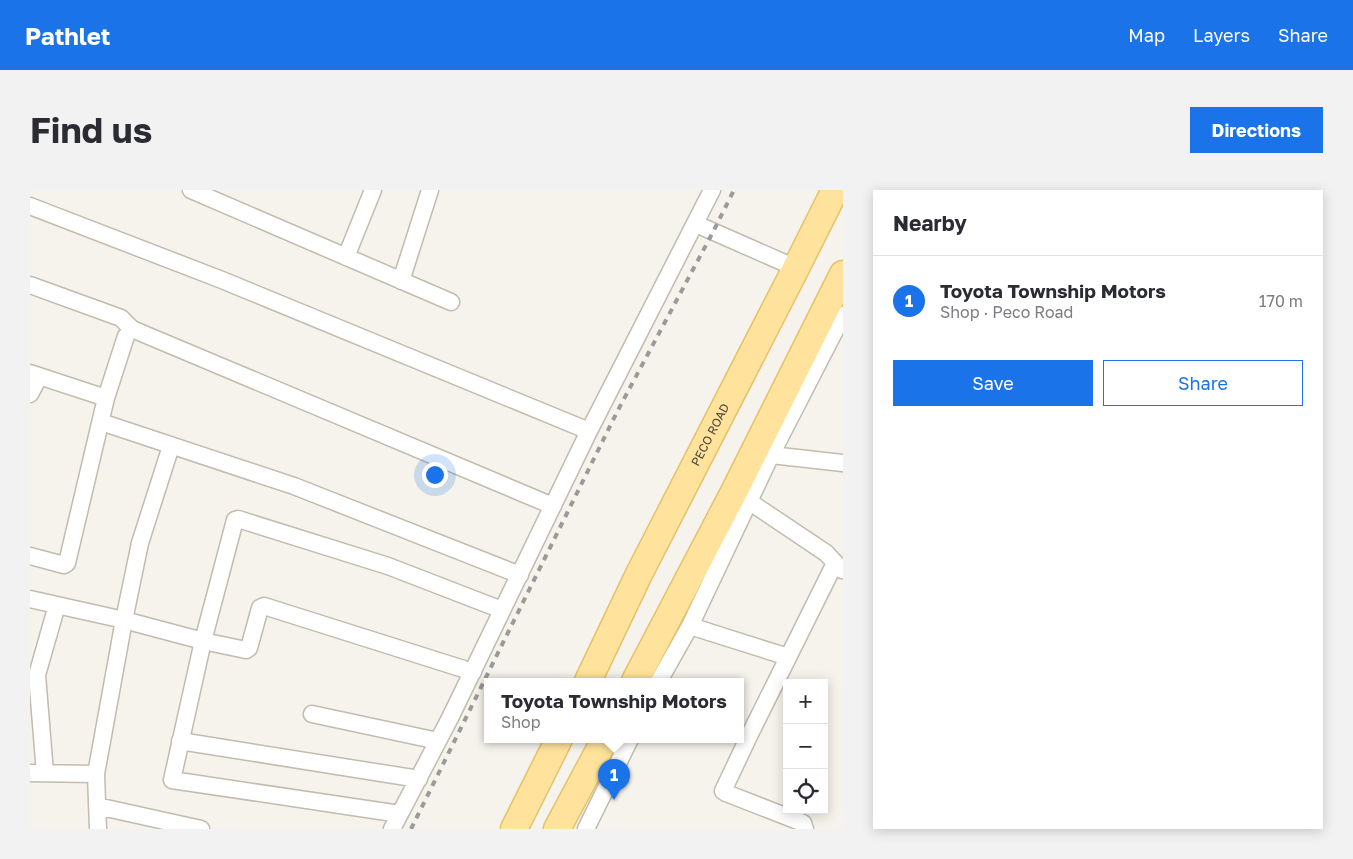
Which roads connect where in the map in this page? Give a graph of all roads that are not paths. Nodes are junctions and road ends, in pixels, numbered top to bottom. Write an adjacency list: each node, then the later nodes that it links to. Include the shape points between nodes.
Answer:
1 (191, 190): 8 (street)
2 (373, 190): 8 (street)
3 (430, 190): 11 (street)
4 (712, 190): 7 (street)
5 (835, 190): 9 (main road, PECO ROAD)
6 (30, 206): 20 (street, via 222,280)
7 (696, 224): 9 (street); 20 (street)
8 (346, 257): 11 (street)
9 (796, 268): 37 (main road, PECO ROAD)
10 (843, 274): 24 (main road)
11 (401, 281): 13 (street)
12 (30, 284): 25 (street, via 121,318 132,329)
13 (451, 302)
14 (843, 315): 22 (street)
15 (126, 336): 18 (street)
16 (33, 374): 17 (street, via 37,380); 18 (street)
17 (30, 394)
18 (106, 398): 19 (street)
19 (102, 422): 21 (street); 26 (street, via 66,565)
20 (589, 431): 25 (street)
21 (171, 446): 28 (street, via 294,486); 32 (street, via 140,542)
22 (771, 455): 23 (street); 24 (street)
23 (843, 462)
24 (742, 497): 27 (street, via 826,553); 33 (street); 40 (main road)
25 (553, 506): 28 (street)
26 (30, 556)
27 (839, 567): 35 (street)
28 (520, 575): 31 (street)
29 (30, 599): 30 (street)
30 (57, 605): 32 (street); 38 (street)
31 (502, 610): 34 (street, via 388,566 238,519 234,523); 36 (street)
32 (124, 620): 34 (street); 51 (street)
33 (690, 626): 35 (street); 41 (street)
34 (203, 641): 36 (street, via 247,650 260,608 264,606); 44 (street)
35 (788, 657): 43 (street)
36 (473, 672): 45 (street)
37 (592, 672): 39 (main road)
38 (33, 675): 50 (street)
39 (621, 678)
40 (637, 678)
41 (661, 678)
42 (312, 714): 45 (street)
43 (745, 734)
44 (180, 741): 52 (street); 55 (street, via 172,780)
45 (438, 741): 52 (street)
46 (557, 743): 59 (main road)
47 (622, 743): 49 (street)
48 (741, 743): 62 (street, via 723,790 803,822)
49 (607, 751): 54 (main road)
50 (37, 773): 51 (street)
51 (96, 774): 53 (street)
52 (419, 779): 55 (street)
53 (97, 806): 56 (street); 57 (street)
54 (584, 806): 60 (main road); 61 (street)
55 (400, 814): 58 (street)
56 (98, 829)
57 (201, 829)
58 (392, 829)
59 (514, 829)
60 (558, 829)
61 (586, 829)
62 (805, 829)

